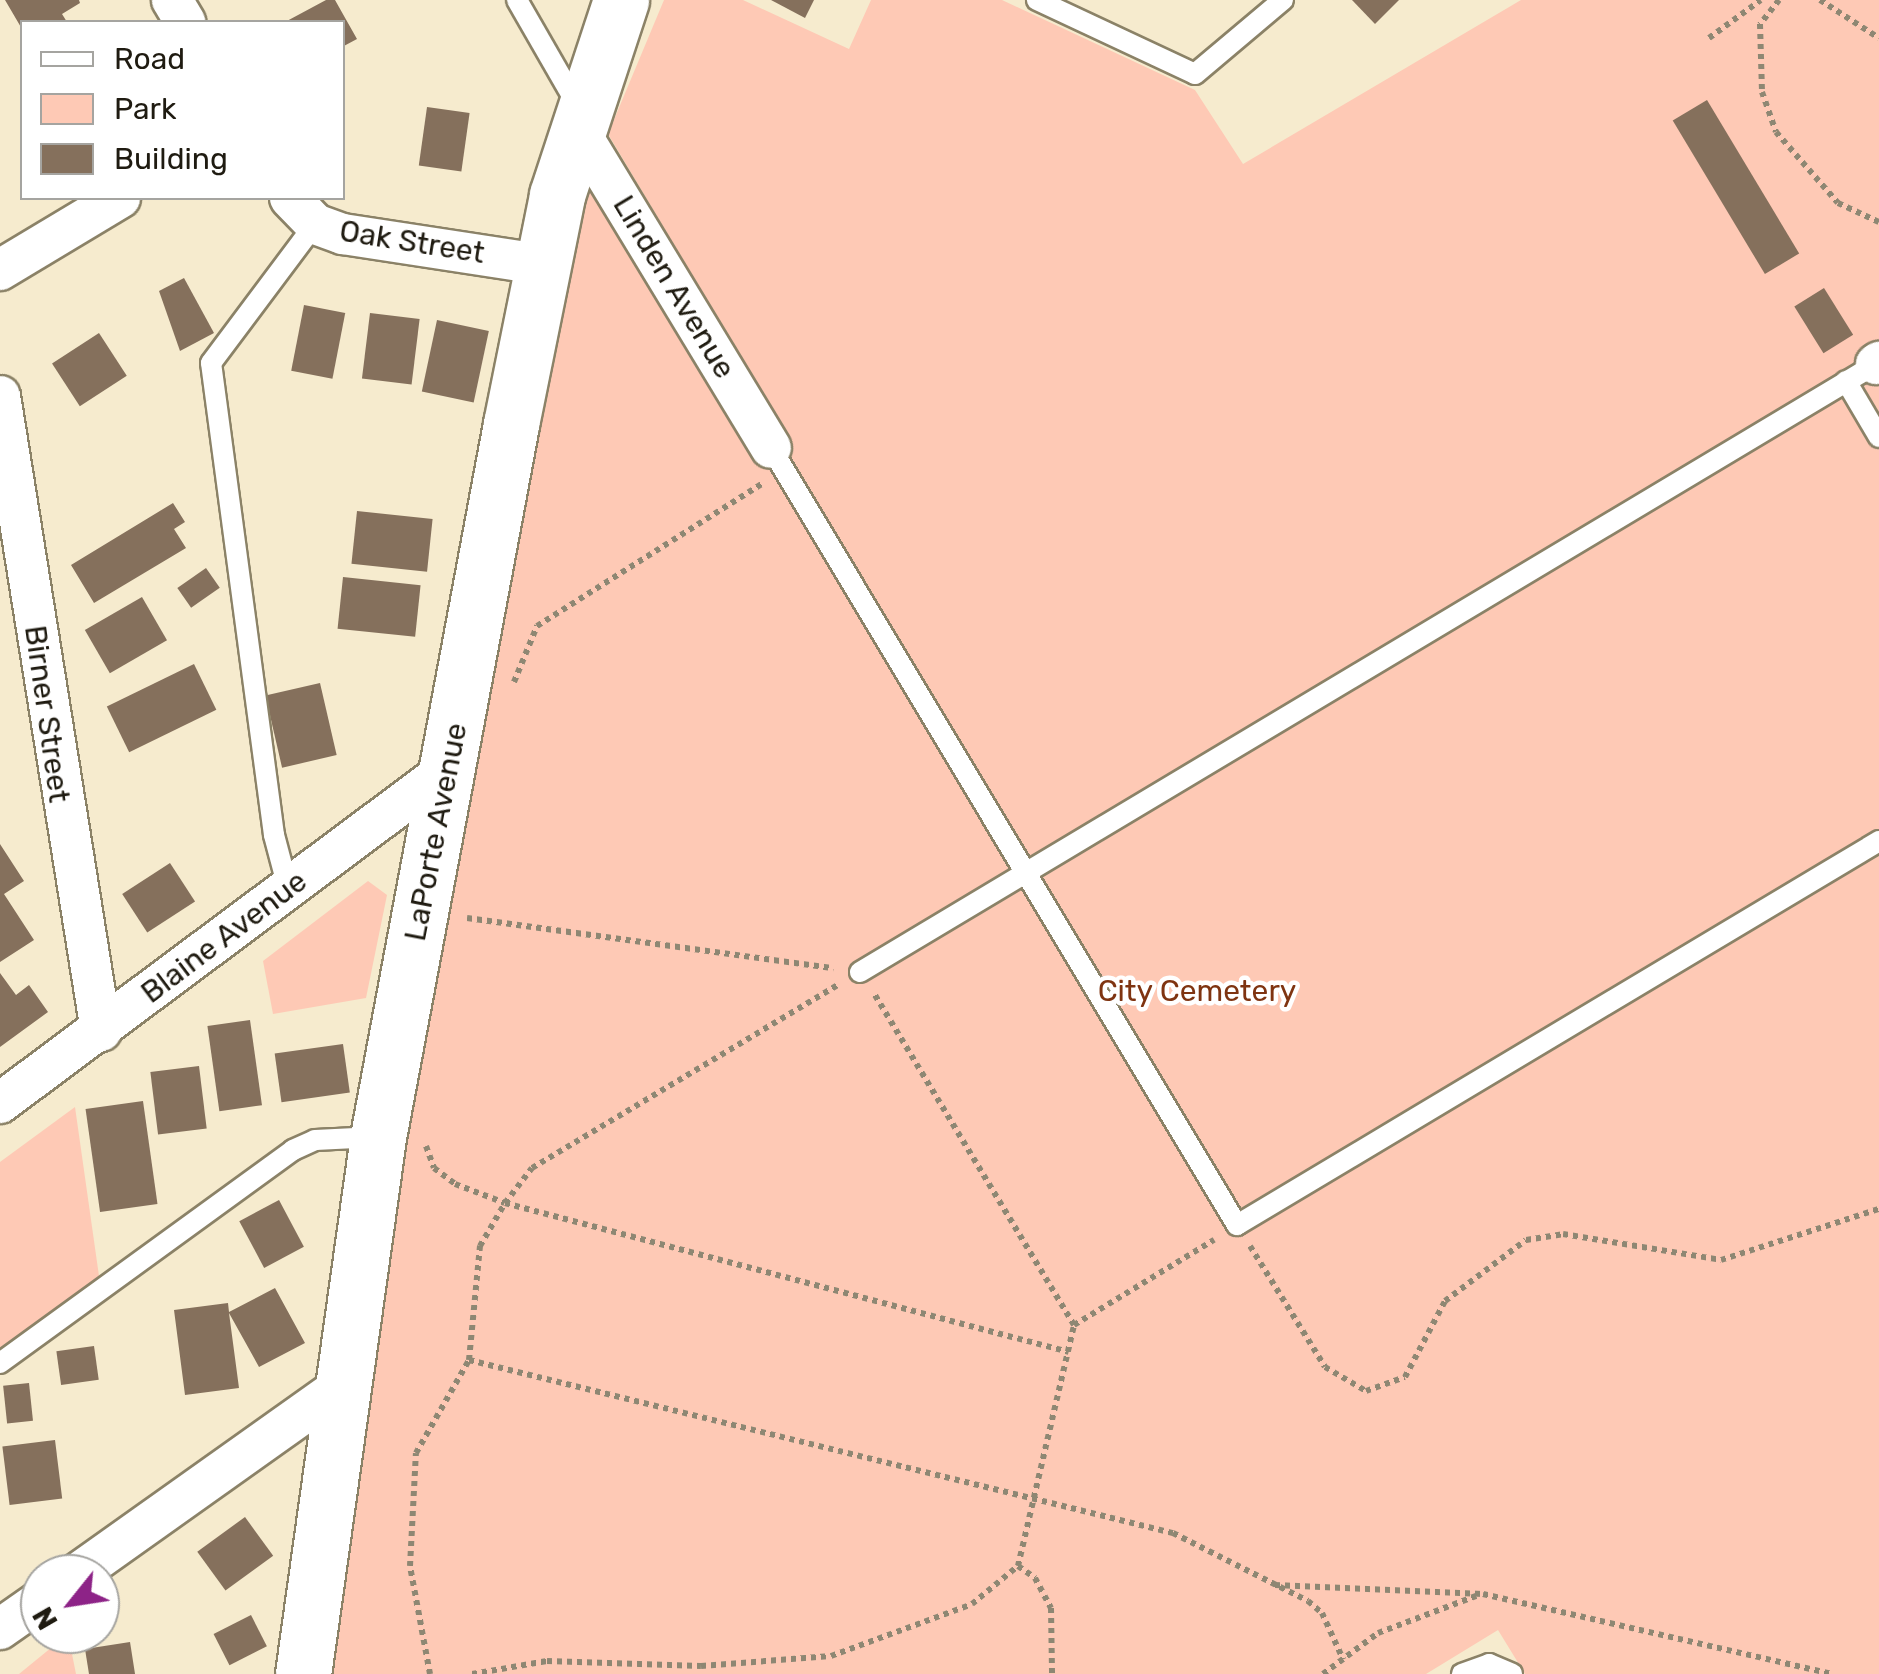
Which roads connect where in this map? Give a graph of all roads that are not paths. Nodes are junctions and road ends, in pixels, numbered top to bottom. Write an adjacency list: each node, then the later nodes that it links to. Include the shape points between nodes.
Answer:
1 (516, 0): 5 (lane)
2 (621, 0): 5 (street, LaPorte Avenue)
3 (1037, 0): 4 (lane, via 1195,74)
4 (1283, 0)
5 (578, 118): 8 (street, LaPorte Avenue); 13 (street, Linden Avenue)
6 (117, 200): 9 (street)
7 (302, 211): 8 (street, Oak Street); 17 (lane, via 211,364 274,835)
8 (546, 265): 14 (street, LaPorte Avenue)
9 (0, 270)
10 (1869, 363): 12 (lane); 16 (lane)
11 (0, 396): 19 (street, Birner Street)
12 (1879, 437)
13 (778, 459): 16 (lane)
14 (448, 770): 17 (street, Blaine Avenue); 21 (street, LaPorte Avenue)
15 (1879, 841): 16 (lane, via 1238,1225)
16 (1022, 875): 18 (lane)
17 (288, 888): 19 (street, Blaine Avenue)
18 (860, 972)
19 (101, 1031): 20 (street, Blaine Avenue)
20 (0, 1104)
21 (402, 1137): 22 (lane, via 315,1140 293,1150); 23 (street, LaPorte Avenue)
22 (0, 1363)
23 (338, 1389): 24 (street); 25 (street, LaPorte Avenue)
24 (106, 1554)
25 (300, 1671)
26 (1462, 1674): 27 (lane, via 1489,1664)
27 (1512, 1674)

